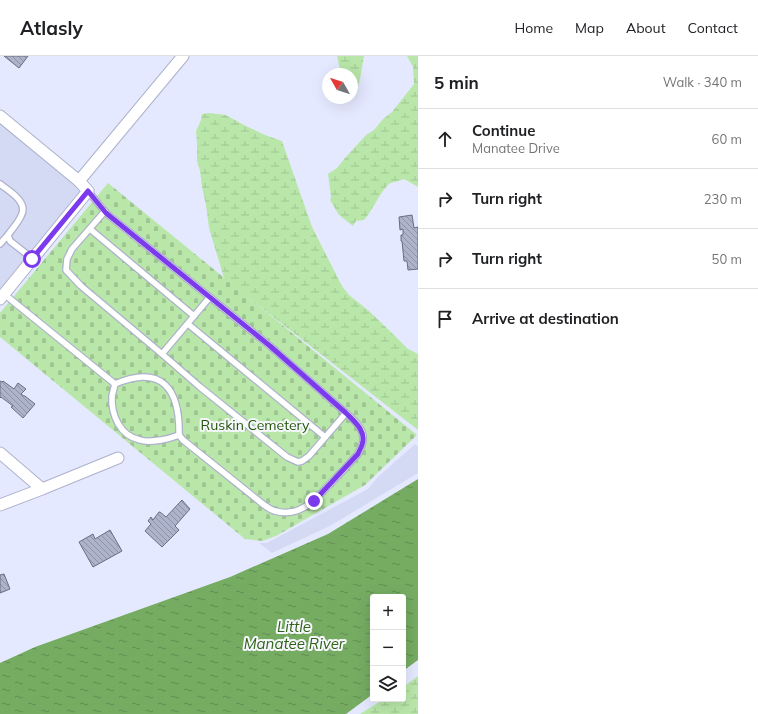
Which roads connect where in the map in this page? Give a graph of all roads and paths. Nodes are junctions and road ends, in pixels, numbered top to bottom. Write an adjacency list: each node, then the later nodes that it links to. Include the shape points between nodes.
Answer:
1 (183, 56): 3 (street)
2 (0, 116): 3 (street)
3 (79, 181): 5 (street)
4 (0, 184): 8 (lane, via 21,202 23,209 22,216)
5 (88, 191): 6 (lane); 10 (street)
6 (105, 211): 7 (lane); 12 (lane)
7 (90, 228): 13 (lane); 15 (lane, via 72,249 67,259 66,270 81,286)
8 (8, 235): 9 (lane); 10 (lane, via 10,241)
9 (0, 244)
10 (32, 259): 11 (street)
11 (2, 297): 16 (lane)
12 (210, 297): 13 (lane); 17 (lane)
13 (194, 316): 14 (lane)
14 (188, 324): 15 (lane); 19 (lane)
15 (162, 354): 19 (lane, via 287,457 302,461)
16 (115, 384): 18 (lane, via 135,377 155,378 163,383 175,399); 18 (lane, via 112,397 114,417 127,434 139,440 153,441)
17 (346, 413): 18 (lane, via 362,432 362,445 358,454 314,501 294,511 274,511 264,505); 19 (lane)
18 (180, 435)
19 (325, 437)
20 (0, 453): 22 (street)
21 (118, 458): 22 (street)
22 (42, 489): 23 (street)
23 (0, 505)

